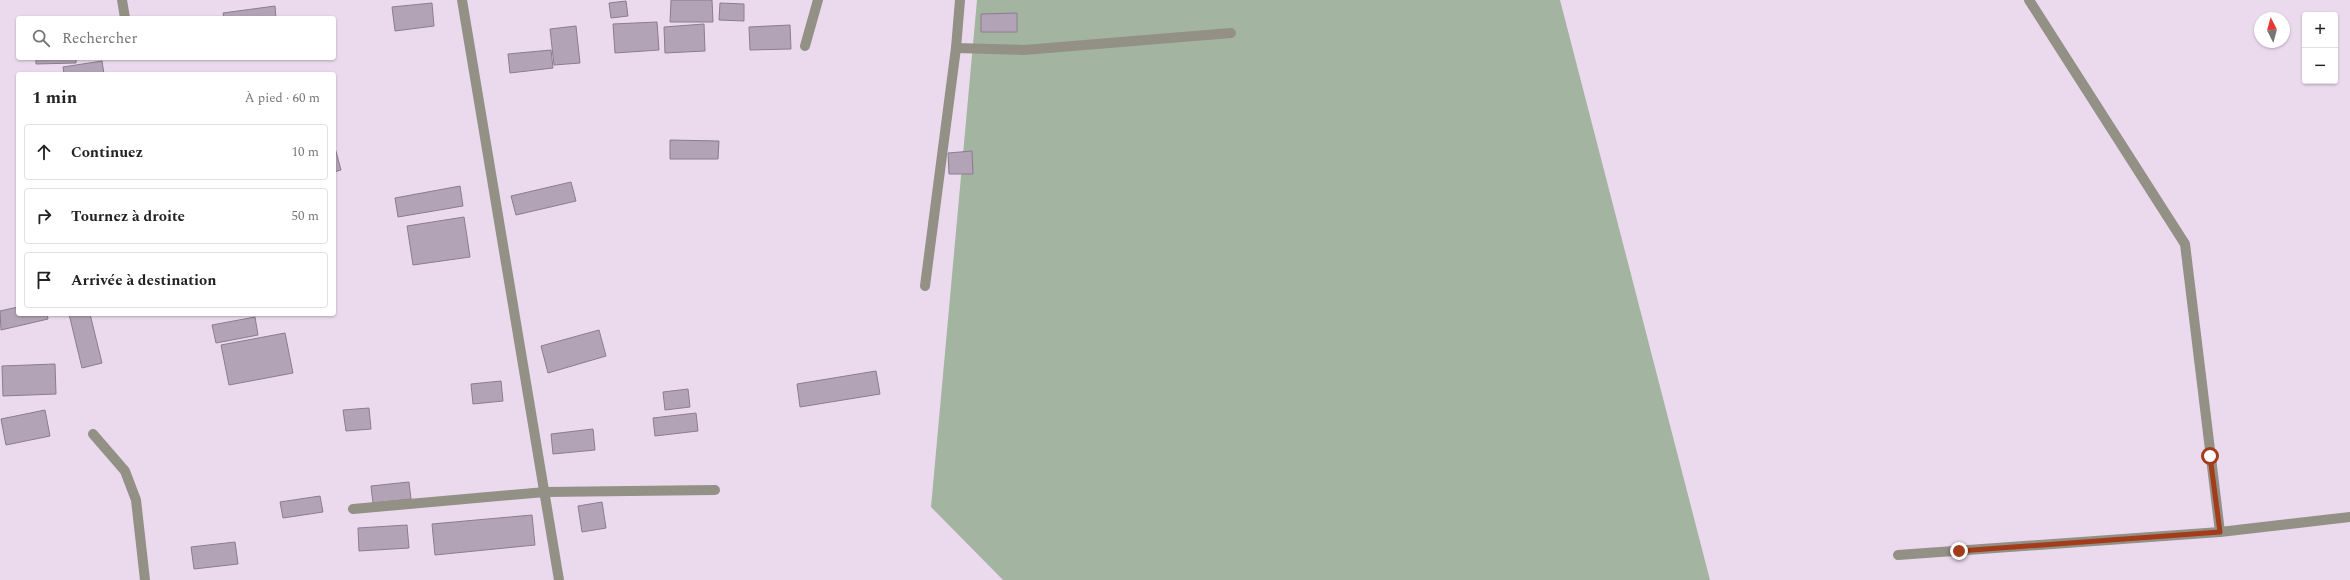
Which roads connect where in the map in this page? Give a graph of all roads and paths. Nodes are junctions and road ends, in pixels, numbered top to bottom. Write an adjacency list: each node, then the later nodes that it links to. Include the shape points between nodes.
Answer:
1 (122, 0): 6 (street)
2 (462, 0): 13 (street)
3 (818, 0): 8 (street)
4 (960, 0): 9 (street)
5 (2029, 0): 16 (street, via 2185,244)
6 (125, 16)
7 (1232, 32): 9 (street, via 1024,50)
8 (805, 46)
9 (956, 48): 10 (street)
10 (925, 286)
11 (93, 434): 18 (street, via 125,471 136,500)
12 (715, 490): 13 (street)
13 (545, 492): 14 (street); 19 (street)
14 (353, 509)
15 (2350, 517): 16 (street)
16 (2220, 532): 17 (street)
17 (1898, 555)
18 (145, 580)
19 (559, 580)

